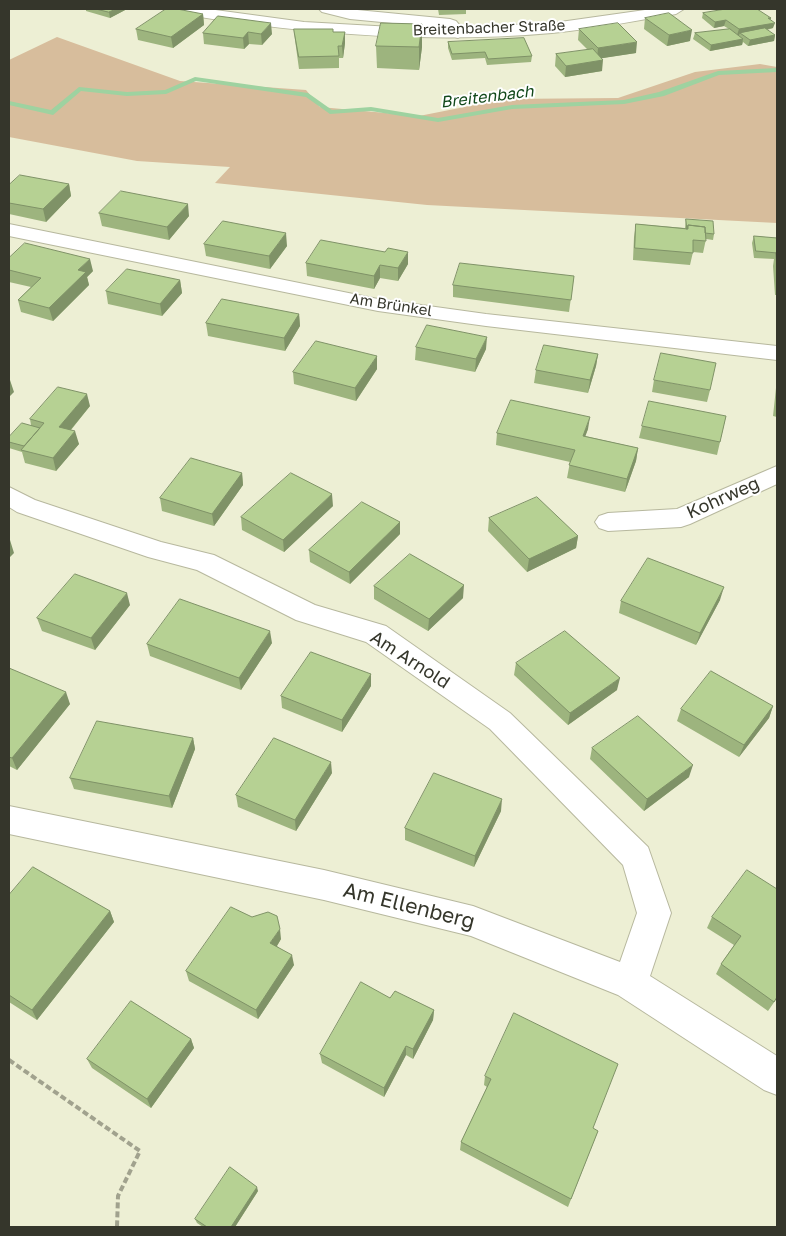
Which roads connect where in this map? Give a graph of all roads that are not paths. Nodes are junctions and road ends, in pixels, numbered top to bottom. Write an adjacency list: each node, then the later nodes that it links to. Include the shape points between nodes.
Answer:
1 (181, 9): 4 (street, Breitenbacher Straße, via 310,28)
2 (327, 9): 4 (street, via 450,24)
3 (676, 9): 4 (street, Breitenbacher Straße, via 545,28)
4 (458, 33)
5 (9, 230): 6 (street, Am Brünkel, via 378,304 486,320)
6 (777, 353)
7 (777, 474): 9 (street, Kohrweg, via 681,518)
8 (9, 496): 11 (street, Am Arnold, via 26,506 157,550 204,562 306,613 376,634 500,721 637,857 654,913)
9 (608, 522)
10 (9, 820): 11 (street, Am Ellenberg, via 324,885 473,921)
11 (630, 983): 12 (street, Am Ellenberg)
12 (777, 1077)

